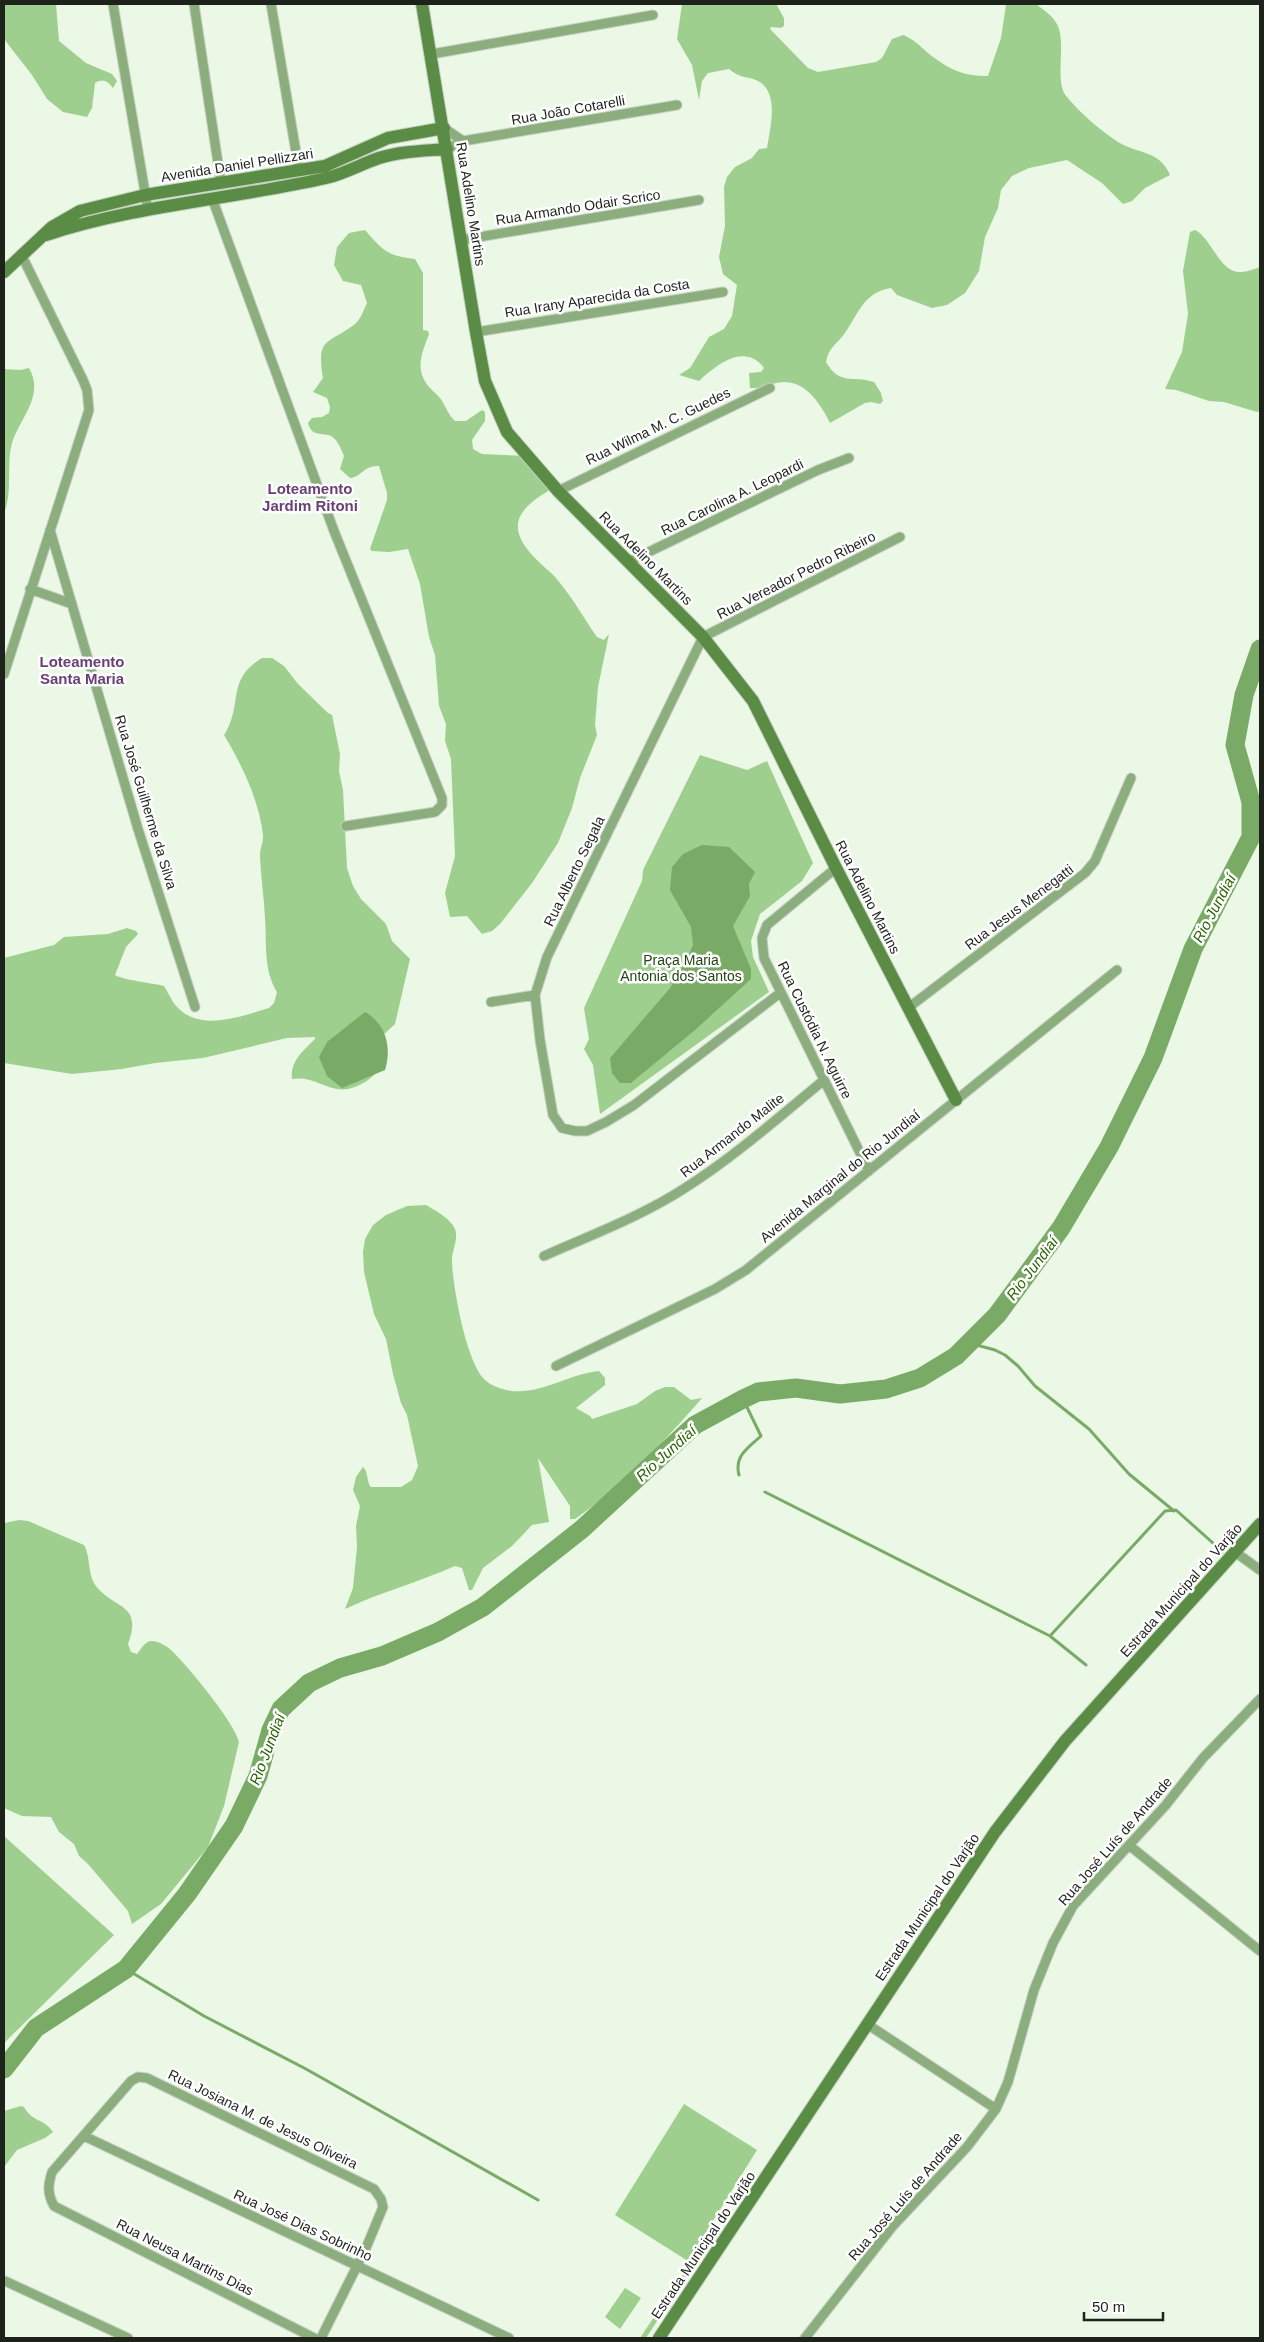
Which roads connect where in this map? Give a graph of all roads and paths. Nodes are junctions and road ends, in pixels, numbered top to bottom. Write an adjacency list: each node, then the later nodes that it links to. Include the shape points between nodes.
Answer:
1 (113, 4): 13 (street)
2 (194, 4): 12 (street)
3 (271, 4): 11 (street)
4 (422, 4): 6 (street, Rua Adelino Martins)
5 (653, 15): 6 (street)
6 (432, 54): 8 (street, Rua Adelino Martins)
7 (677, 105): 9 (street, Rua João Cotarelli)
8 (444, 128): 9 (street); 10 (street, Rua Adelino Martins); 11 (street, Avenida Daniel Pellizzari, via 388,138 338,162)
9 (463, 141): 10 (street, Rua João Cotarelli)
10 (447, 149): 14 (street, Avenida Daniel Pellizzari, via 380,157 327,178); 18 (street, Rua Adelino Martins)
11 (299, 170): 12 (street, Avenida Daniel Pellizzari)
12 (221, 183): 13 (street, Avenida Daniel Pellizzari)
13 (145, 195): 16 (street); 17 (street, Avenida Daniel Pellizzari, via 73,214)
14 (212, 198): 16 (street, Avenida Daniel Pellizzari); 34 (street, via 334,531 442,798 442,805 434,812)
15 (699, 200): 18 (street, Rua Armando Odair Scrico)
16 (148, 210): 17 (street, Avenida Daniel Pellizzari)
17 (39, 238): 19 (street, Avenida Daniel Pellizzari)
18 (461, 240): 22 (street, Rua Adelino Martins)
19 (21, 254): 20 (street, Avenida Daniel Pellizzari); 26 (street, via 89,398 89,410)
20 (4, 272)
21 (723, 292): 22 (street, Rua Irany Aparecida da Costa)
22 (476, 332): 25 (street, Rua Adelino Martins, via 485,381 504,425)
23 (770, 388): 25 (street, Rua Wilma M. C. Guedes)
24 (849, 458): 28 (street, Rua Carolina A. Leopardi)
25 (558, 491): 28 (street, Rua Adelino Martins)
26 (50, 530): 29 (street); 30 (street, Rua José Guilherme da Silva)
27 (900, 537): 31 (street, Rua Vereador Pedro Ribeiro)
28 (628, 562): 31 (street, Rua Adelino Martins)
29 (30, 589): 30 (street); 32 (street)
30 (72, 604): 40 (street, Rua José Guilherme da Silva, via 138,829)
31 (703, 637): 35 (street, Rua Adelino Martins, via 753,701); 38 (street, Rua Alberto Segala, via 547,957)
32 (4, 674)
33 (1131, 778): 41 (street, Rua Jesus Menegatti, via 1095,861 1085,874)
34 (346, 826)
35 (836, 868): 37 (street, Rua Custódia N. Aguirre, via 768,925 764,932 764,958); 41 (street, Rua Adelino Martins)
36 (1117, 970): 43 (street, Avenida Marginal do Rio Jundiaí)
37 (780, 993): 38 (street, Rua Alberto Segala, via 629,1108 587,1131 562,1128 553,1115); 42 (street, Rua Custódia N. Aguirre)
38 (535, 995): 39 (street)
39 (491, 1002)
40 (195, 1007)
41 (908, 1008): 43 (street, Rua Adelino Martins)
42 (824, 1080): 44 (street, Rua Custódia N. Aguirre); 45 (street, Rua Armando Malite, via 685,1189)
43 (956, 1100): 44 (street, Avenida Marginal do Rio Jundiaí)
44 (869, 1171): 46 (street, Avenida Marginal do Rio Jundiaí, via 746,1270 716,1288)
45 (544, 1256)
46 (556, 1366)
47 (1260, 1524): 48 (street, Estrada Municipal do Varjão)
48 (1235, 1552): 49 (street); 53 (street, Estrada Municipal do Varjão, via 1065,1741 995,1832)
49 (1260, 1570)
50 (1260, 1698): 51 (street, Rua José Luís de Andrade, via 1203,1758)
51 (1130, 1846): 52 (street); 54 (street, Rua José Luís de Andrade, via 1073,1906 1053,1943 1034,1990 1008,2082)
52 (1260, 1951)
53 (867, 2024): 54 (street); 62 (street, Estrada Municipal do Varjão)
54 (996, 2109): 63 (street, Rua José Luís de Andrade, via 967,2147 892,2227)
55 (84, 2136): 56 (street, Rua José Dias Sobrinho); 56 (street, Rua Josiana M. de Jesus Oliveira, via 131,2081 138,2077 147,2078 374,2189 383,2207); 59 (street, Rua Neusa Martins Dias, via 52,2172 48,2195 54,2206)
56 (356, 2266): 60 (street); 61 (street, Rua José Dias Sobrinho)
57 (5, 2281): 58 (street)
58 (128, 2338)
59 (314, 2338)
60 (321, 2338)
61 (510, 2338)
62 (659, 2338)
63 (805, 2338)

